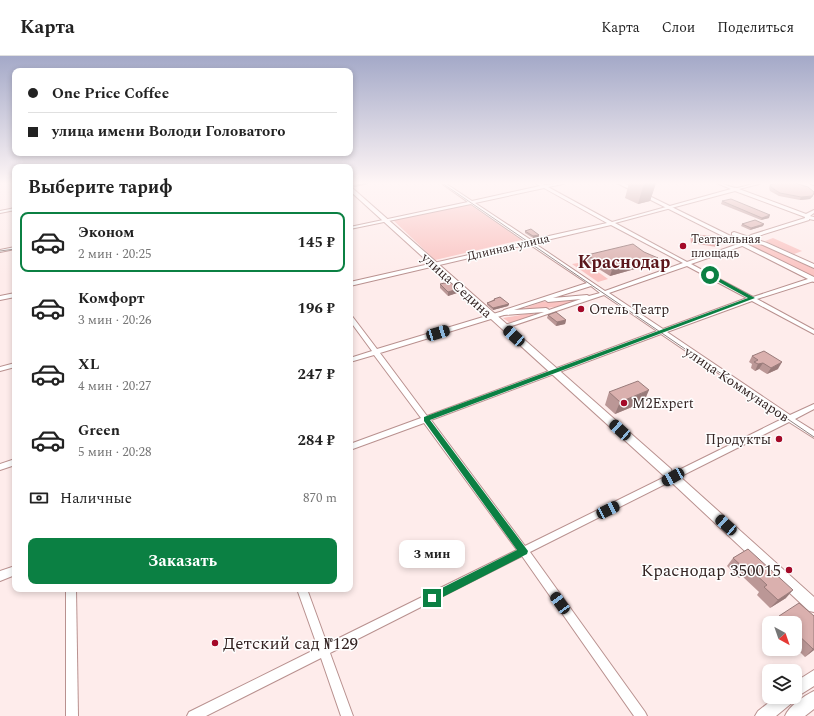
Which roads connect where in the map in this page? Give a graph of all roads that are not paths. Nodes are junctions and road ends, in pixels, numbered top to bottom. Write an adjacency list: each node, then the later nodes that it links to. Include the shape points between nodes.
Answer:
1 (379, 214): 10 (main road, улица Седина)
2 (414, 214): 10 (street)
3 (489, 214): 16 (street, улица Коммунаров)
4 (595, 214): 12 (street)
5 (646, 214): 12 (street, Длинная улица)
6 (686, 214): 13 (main road)
7 (800, 214): 9 (street)
8 (808, 214): 9 (street)
9 (808, 217): 11 (street); 15 (street)
10 (386, 220): 14 (street); 21 (main road, улица Седина)
11 (814, 220)
12 (612, 223): 16 (street, Длинная улица); 20 (street)
13 (710, 225): 15 (main road); 17 (main road)
14 (353, 227)
15 (749, 238): 17 (street); 22 (main road)
16 (530, 242): 21 (street, Длинная улица); 25 (street, улица Коммунаров)
17 (741, 243): 20 (street); 23 (main road)
18 (12, 249): 19 (street)
19 (0, 251)
20 (687, 263): 27 (street); 32 (street)
21 (434, 264): 24 (street, Длинная улица); 36 (main road, улица Седина)
22 (814, 266)
23 (814, 279): 32 (street)
24 (353, 283)
25 (590, 284): 26 (street); 27 (street, улица Коммунаров)
26 (561, 292): 31 (street, via 562,296); 33 (street)
27 (605, 293): 29 (street); 39 (street, улица Коммунаров)
28 (12, 296): 30 (street)
29 (598, 296): 31 (street); 34 (street)
30 (0, 298)
31 (567, 298): 33 (street)
32 (753, 298): 39 (street); 40 (street)
33 (537, 300): 35 (street)
34 (559, 309): 35 (street); 38 (street)
35 (503, 314): 36 (street)
36 (493, 317): 38 (main road, улица Седина); 41 (street)
37 (353, 321): 41 (street)
38 (504, 327): 45 (main road, улица Седина)
39 (661, 332): 45 (street); 48 (street, улица Коммунаров)
40 (814, 332)
41 (376, 352): 42 (street); 47 (street)
42 (353, 359)
43 (12, 366): 44 (street)
44 (0, 368)
45 (555, 372): 47 (street); 53 (main road, улица Седина)
46 (814, 406): 48 (street)
47 (426, 419): 50 (street); 54 (street)
48 (789, 419): 49 (street, улица Коммунаров); 53 (street)
49 (814, 435)
50 (353, 446)
51 (12, 463): 52 (street)
52 (0, 467)
53 (670, 475): 54 (street); 59 (main road, улица Седина)
54 (523, 551): 60 (street); 68 (street)
55 (12, 571): 56 (street)
56 (0, 576)
57 (71, 592): 65 (street)
58 (303, 592): 60 (street)
59 (814, 606)
60 (325, 652): 66 (street); 67 (street)
61 (814, 677): 62 (main road)
62 (802, 686)
63 (814, 699): 70 (main road)
64 (779, 704): 69 (main road)
65 (72, 716)
66 (193, 716)
67 (347, 716)
68 (641, 716)
69 (763, 716)
70 (793, 716)

